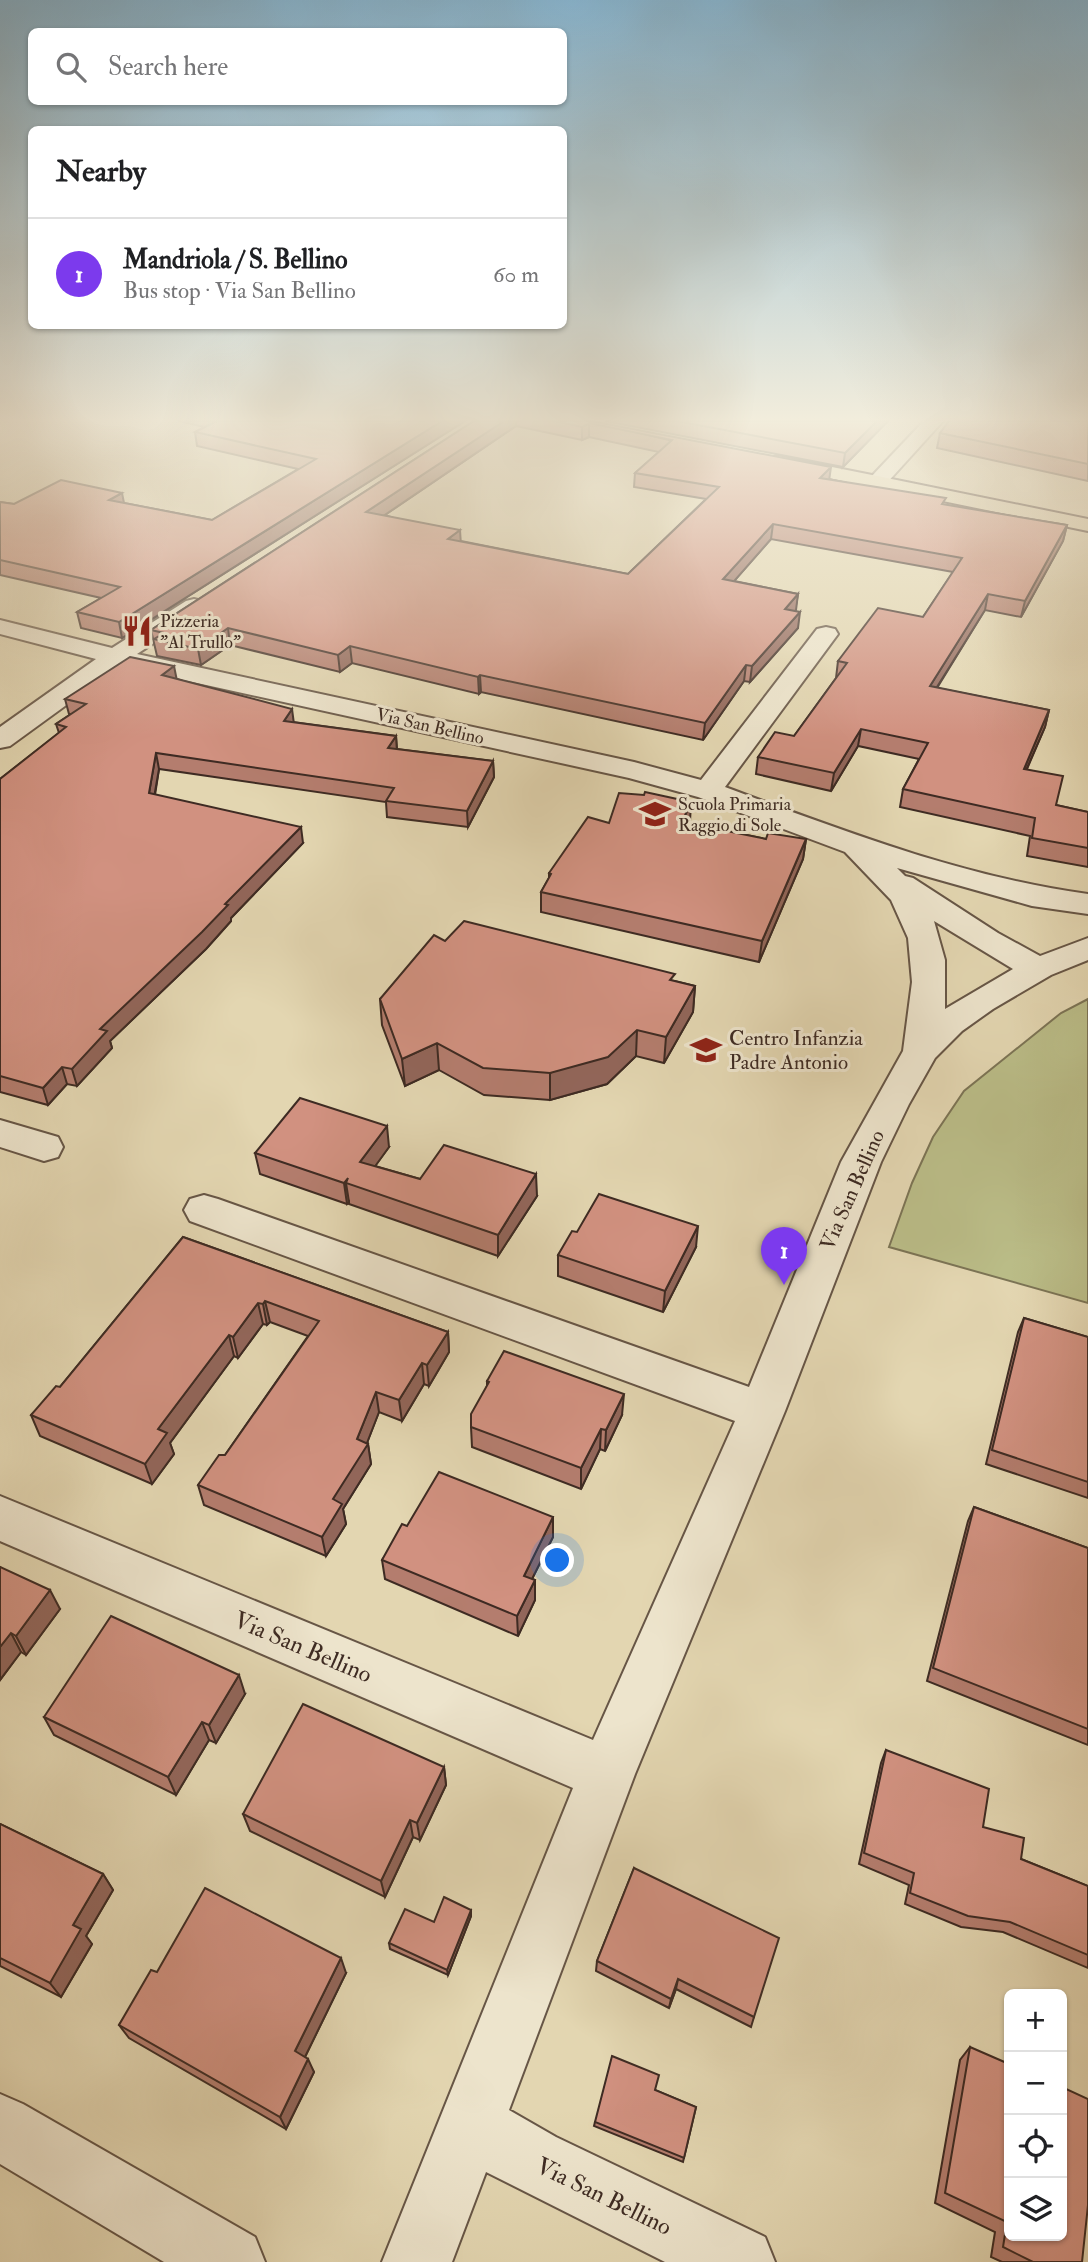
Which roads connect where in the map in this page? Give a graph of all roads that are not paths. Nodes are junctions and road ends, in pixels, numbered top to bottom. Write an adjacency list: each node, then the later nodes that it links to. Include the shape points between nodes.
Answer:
1 (208, 597): 4 (street)
2 (0, 626): 4 (street, Via San Bellino)
3 (826, 634): 6 (street)
4 (116, 657): 5 (street); 6 (street, Via San Bellino)
5 (0, 740)
6 (708, 791): 7 (street, Via San Bellino)
7 (854, 845): 8 (street, Via San Bellino); 9 (street, Via San Bellino)
8 (954, 875): 10 (street, Via San Bellino, via 1032,896); 12 (street, Via San Bellino, via 1004,918)
9 (892, 879): 12 (street, Via San Bellino, via 973,933); 13 (street, Via San Bellino, via 919,921 927,943 929,1009)
10 (1088, 904)
11 (1088, 948): 12 (street, Via San Bellino)
12 (1039, 968): 13 (street, Via San Bellino, via 981,1000)
13 (921, 1051): 17 (street, Via San Bellino, via 861,1162)
14 (0, 1133): 15 (street)
15 (44, 1147)
16 (204, 1210): 17 (street)
17 (762, 1411): 19 (street, Via San Bellino)
18 (0, 1518): 19 (street, Via San Bellino)
19 (607, 1774): 20 (street, Via San Bellino)
20 (470, 2125): 23 (street, Via San Bellino); 24 (street, Via San Bellino, via 532,2161)
21 (0, 2127): 22 (street)
22 (230, 2262)
23 (417, 2262)
24 (740, 2262)

